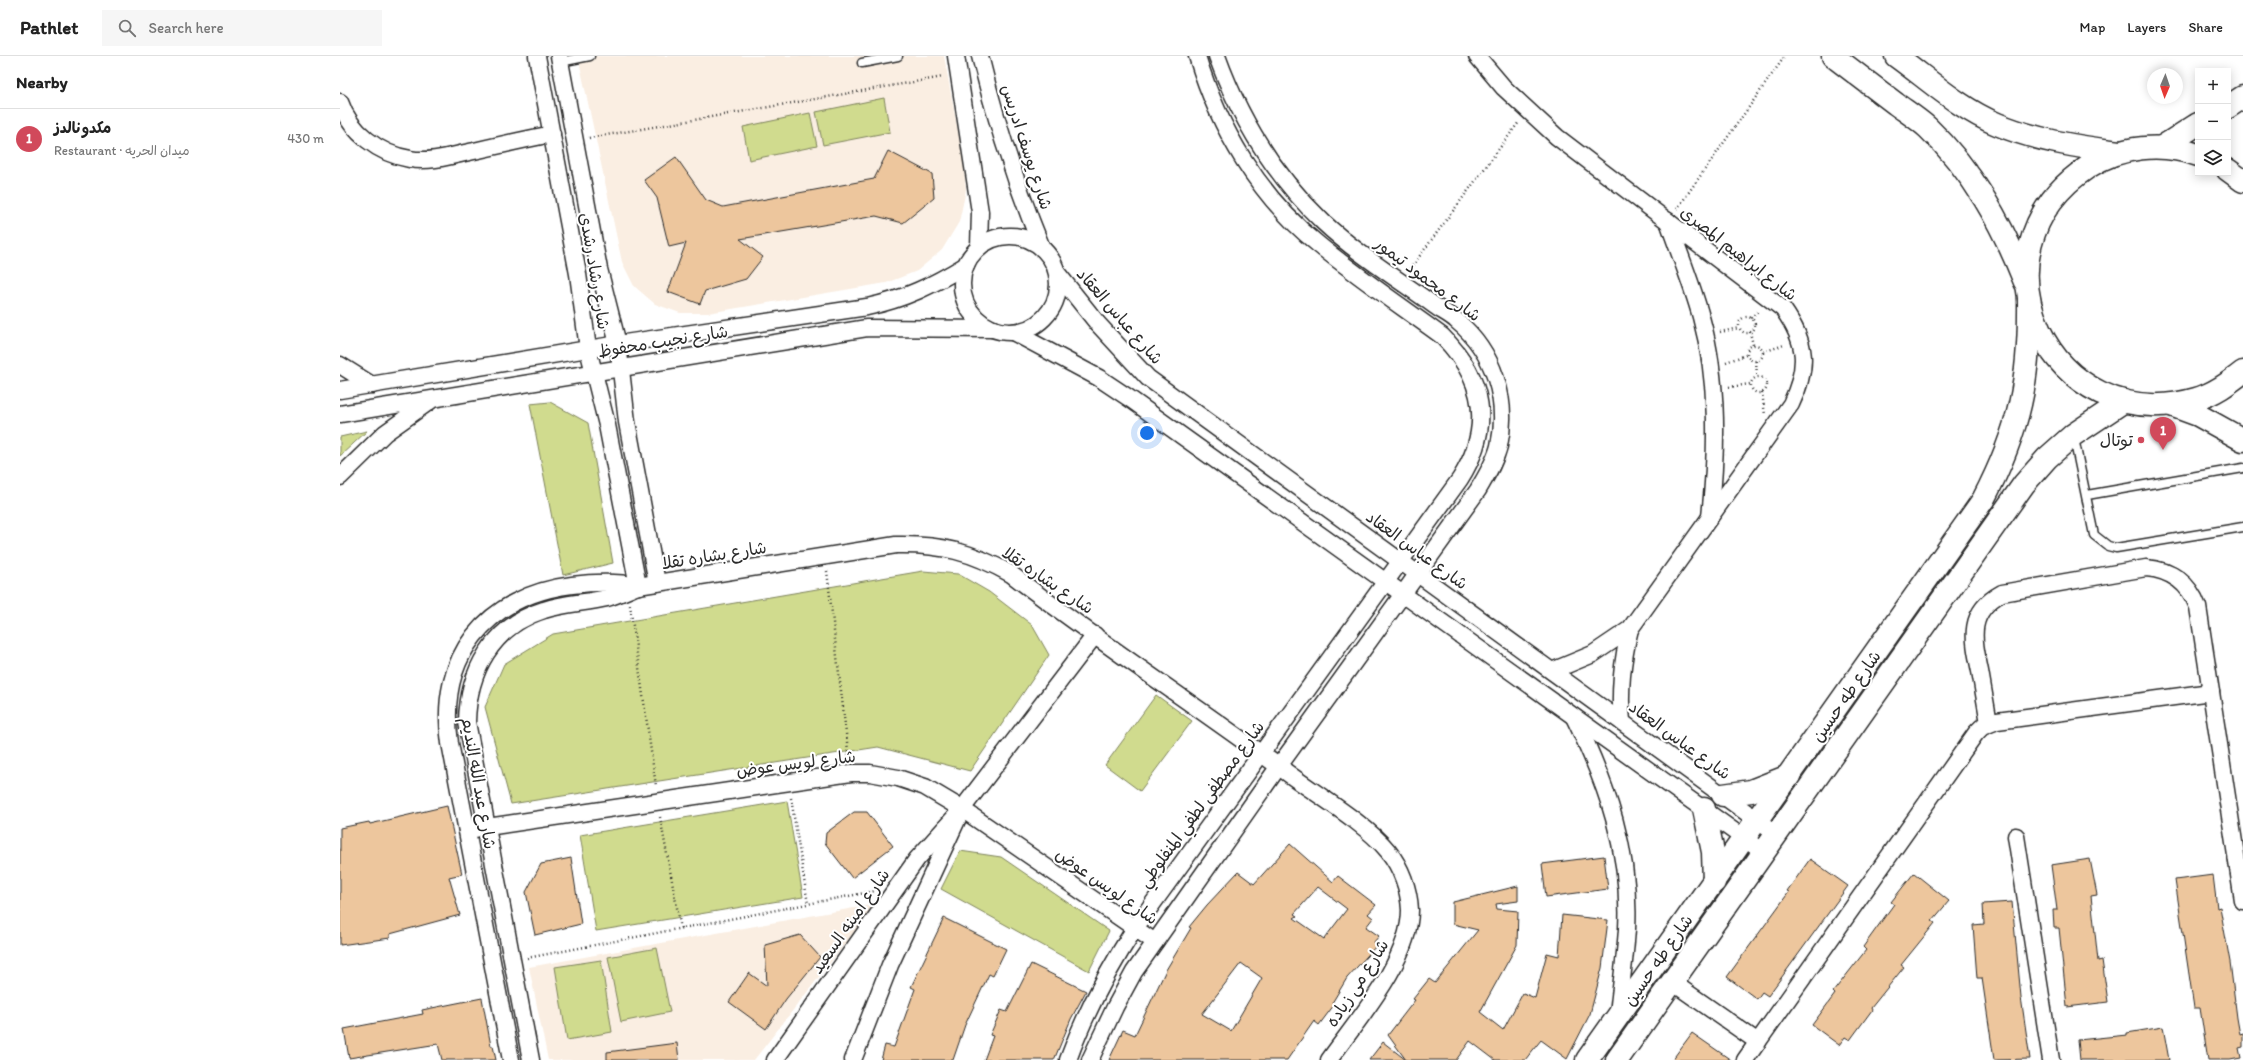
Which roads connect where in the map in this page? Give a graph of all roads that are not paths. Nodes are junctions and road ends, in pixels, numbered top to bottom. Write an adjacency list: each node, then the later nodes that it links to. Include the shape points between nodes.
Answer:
1 (537, 56): 17 (street, شارع رشاد رشدى)
2 (585, 56): 11 (lane)
3 (898, 56): 12 (lane)
4 (956, 56): 26 (street, via 980,212)
5 (980, 56): 27 (street, شارع يوسف ادريس, via 1005,150)
6 (1197, 56): 31 (street, via 1226,130 1267,192 1291,220 1318,245)
7 (1217, 56): 29 (street, شارع محمود تيمور, via 1243,118 1279,174 1324,223)
8 (1477, 56): 25 (street, شارع ابراهيم المصرى, via 1527,112 1556,137)
9 (1833, 56): 32 (street, via 1927,127 1952,153 1974,181 1994,214 2012,250)
10 (1896, 56): 21 (street, via 1964,106 1996,124 2030,136)
11 (559, 59): 18 (street, شارع رشاد رشدى)
12 (862, 63)
13 (2243, 97): 15 (street)
14 (340, 102): 17 (street, via 360,135 383,151 410,159 439,159)
15 (2231, 105)
16 (2195, 126): 19 (street)
17 (552, 134): 20 (street, شارع رشاد رشدى)
18 (575, 143): 20 (street); 35 (street, شارع رشاد رشدى, via 599,269)
19 (2162, 148): 21 (street); 22 (street)
20 (555, 150): 36 (street, شارع رشاد رشدى, via 578,274)
21 (2122, 152): 32 (street, via 2097,162 2074,177 2054,196 2040,220 2030,245)
22 (2195, 154)
23 (2231, 172): 24 (street)
24 (2243, 181)
25 (1668, 221): 52 (street, via 1701,317 1710,367 1715,418 1715,468); 52 (street, شارع ابراهيم المصرى, via 1783,309 1795,326 1804,365 1800,385 1791,404)
26 (979, 247): 27 (street, via 1002,237 1016,236 1030,240); 28 (street)
27 (1042, 248): 30 (street)
28 (966, 264): 33 (street, via 962,287 968,308 984,325); 35 (street, شارع نجيب محفوظ, via 919,292 896,300)
29 (1377, 264): 31 (street); 55 (street, شارع محمود تيمور, via 1457,321 1474,337 1497,378 1502,401 1500,440 1490,469 1478,490)
30 (1058, 274): 34 (street, via 1059,289 1055,304 1046,317 1034,327); 54 (street, شارع عباس العقاد, via 1098,324 1148,378)
31 (1365, 280): 54 (street, via 1442,336 1456,350 1476,384 1480,404 1480,430 1470,462)
32 (2028, 293): 44 (street, via 2037,328 2052,353 2067,369 2097,391); 69 (street, شارع طه حسين, via 2030,342 2025,383 2016,424 1996,476 1983,500)
33 (994, 329): 34 (street); 38 (street, شارع نجيب محفوظ, via 867,328)
34 (1013, 332): 56 (street, via 1099,378)
35 (618, 344): 36 (street, شارع نجيب محفوظ); 38 (street, شارع رشاد رشدى)
36 (588, 349): 39 (street, شارع رشاد رشدى); 41 (street, شارع نجيب محفوظ)
37 (340, 365): 41 (street)
38 (622, 367): 39 (street, شارع نجيب محفوظ); 57 (street, شارع رشاد رشدى, via 627,422)
39 (592, 372): 43 (street, شارع نجيب محفوظ); 58 (street, شارع رشاد رشدى, via 606,425)
40 (2243, 372): 45 (street, via 2222,388 2197,399)
41 (372, 385): 42 (street, شارع نجيب محفوظ)
42 (340, 390)
43 (433, 399): 46 (street, شارع نجيب محفوظ); 50 (street, via 385,433)
44 (2124, 401): 45 (street, via 2147,405); 47 (street, شارع طه حسين)
45 (2171, 404): 48 (street, via 2198,415)
46 (340, 414)
47 (2073, 435): 51 (lane); 76 (street, شارع طه حسين, via 2047,458 2024,484)
48 (2243, 440)
49 (2243, 468): 51 (lane)
50 (340, 477)
51 (2087, 495): 53 (lane, via 2094,535 2108,546 2116,548)
52 (1710, 518): 60 (street, شارع ابراهيم المصرى)
53 (2243, 527)
54 (1400, 561): 55 (street, شارع عباس العقاد); 56 (street)
55 (1417, 573): 59 (street, شارع محمود تيمور); 62 (street, شارع عباس العقاد)
56 (1385, 581): 59 (street); 67 (street, شارع مصطفى لطفي المنفلوطي)
57 (657, 583): 58 (street, شارع بشاره تقلا); 61 (street, شارع بشاره تقلا, via 896,545 920,544 968,553 1011,574)
58 (633, 588): 74 (street, شارع عبد الله النديم, via 607,597 543,610 526,617 506,631 486,654 471,686 467,722); 75 (street, شارع عبد الله النديم, via 606,581 536,592 502,609 474,635 456,668 447,705 450,743)
59 (1402, 593): 64 (street); 68 (street)
60 (1630, 629): 62 (street, شارع ابراهيم المصرى, via 1593,654); 65 (street, شارع ابراهيم المصرى, via 1622,666)
61 (1095, 635): 67 (street, شارع بشاره تقلا); 71 (street, شارع امينه السعيد)
62 (1552, 671): 65 (street, شارع عباس العقاد)
63 (2210, 692): 66 (street); 66 (street, via 2195,598 2175,576 2146,568 2002,593 1988,602 1978,616 1974,640); 81 (street)
64 (1573, 716): 72 (street); 85 (street, via 1593,755 1609,797 1620,840 1626,884 1627,929)
65 (1622, 722): 70 (street, شارع عباس العقاد)
66 (1989, 723): 86 (street, via 1976,733)
67 (1261, 753): 68 (street, شارع بشاره تقلا); 82 (street, شارع مصطفى لطفي المنفلوطي)
68 (1279, 766): 83 (street); 93 (street, شارع مي زياده, via 1373,836 1388,851 1407,888 1410,908 1409,929 1403,949 1394,968)
69 (1790, 775): 70 (street, via 1751,791); 73 (street, شارع طه حسين)
70 (1723, 796): 73 (street, شارع عباس العقاد)
71 (962, 809): 74 (street, شارع لويس عوض, via 925,787 898,778 870,773 789,782); 82 (street, شارع لويس عوض); 89 (street, شارع امينه السعيد, via 921,854); 90 (street, شارع امينه السعيد, via 890,965)
72 (1704, 809): 78 (street); 80 (street, via 1711,838)
73 (1758, 820): 76 (street, شارع عباس العقاد); 78 (street, شارع طه حسين)
74 (487, 827): 75 (street, شارع لويس عوض); 88 (street, شارع عبد الله النديم)
75 (467, 830): 87 (street, شارع عبد الله النديم)
76 (1776, 834): 79 (street, شارع طه حسين)
77 (2016, 836): 97 (street)
78 (1745, 838): 79 (street); 80 (street, شارع طه حسين)
79 (1763, 852): 84 (street, شارع طه حسين)
80 (1714, 882): 85 (street, شارع طه حسين)
81 (2243, 900)
82 (1135, 928): 83 (street, شارع لويس عوض); 91 (street, شارع مصطفى لطفي المنفلوطي, via 1112,964 1091,1005)
83 (1155, 942): 92 (street, via 1114,1007)
84 (1672, 982): 86 (street); 95 (street, شارع طه حسين)
85 (1618, 1016): 94 (street, شارع طه حسين)
86 (1758, 1042): 96 (street)
87 (511, 1060)
88 (531, 1060)
89 (775, 1060)
90 (853, 1060)
91 (1068, 1060)
92 (1090, 1060)
93 (1329, 1060)
94 (1587, 1060)
95 (1617, 1060)
96 (1745, 1060)
97 (2051, 1060)

